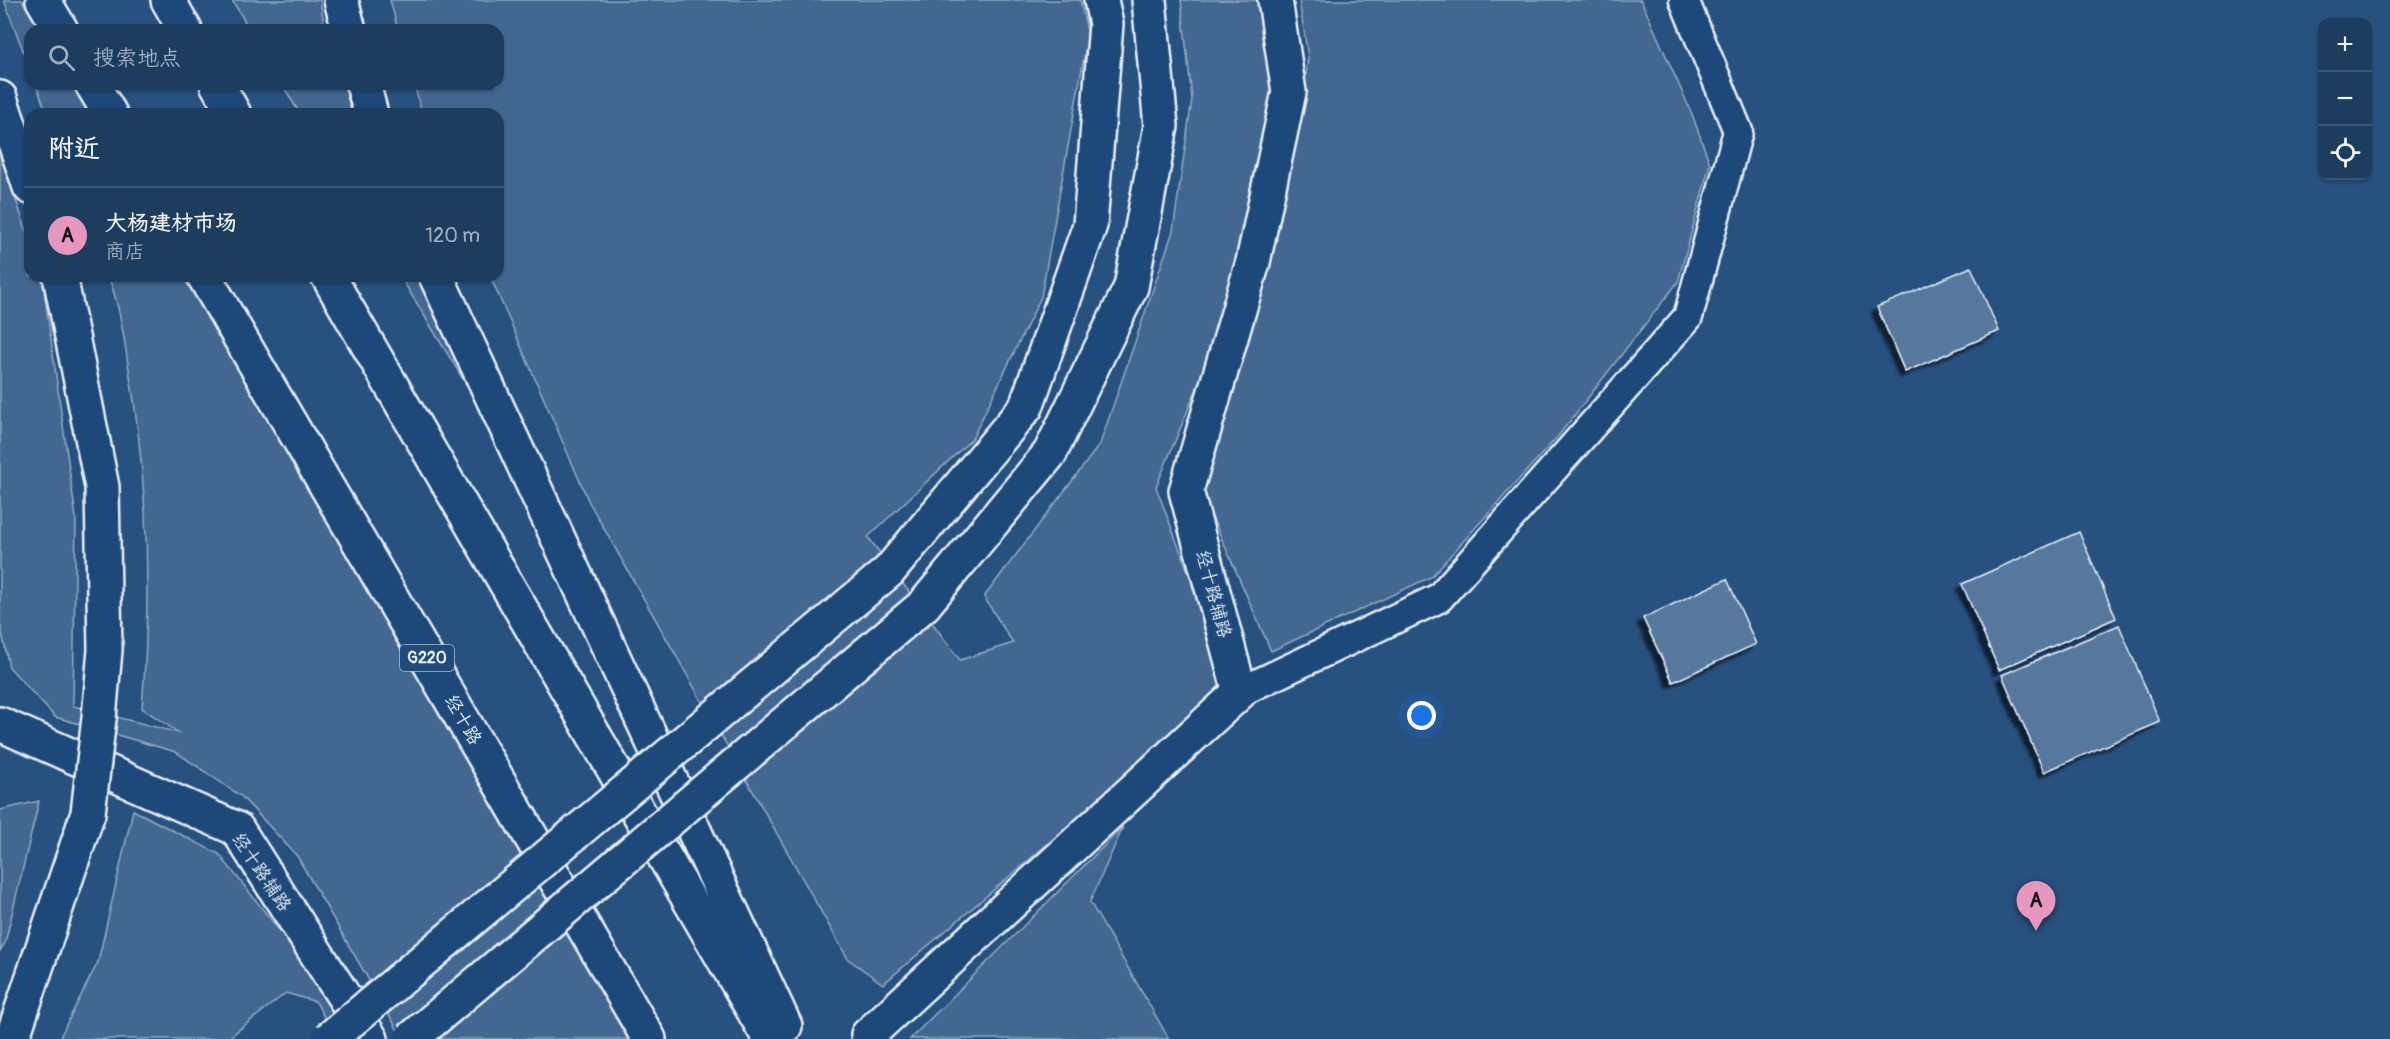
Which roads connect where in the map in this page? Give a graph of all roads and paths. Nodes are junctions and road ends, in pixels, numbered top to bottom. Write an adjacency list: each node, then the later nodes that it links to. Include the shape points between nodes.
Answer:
1 (43, 0): 8 (main road)
2 (168, 0): 9 (main road)
3 (341, 0): 10 (main road)
4 (1101, 0): 26 (main road, bridge, via 1106,24 1090,225 1026,407 889,571)
5 (1149, 0): 28 (main road, bridge, via 1161,126 1131,288 1050,453 924,605)
6 (1275, 0): 23 (main road, 经十路辅路, via 1289,92 1253,262 1186,491)
7 (1684, 0): 23 (street, via 1738,131 1688,317 1439,598)
8 (57, 24)
9 (182, 24)
10 (347, 24)
11 (96, 90): 15 (main road)
12 (220, 90): 16 (main road)
13 (365, 90): 17 (main road)
14 (0, 98): 18 (main road)
15 (106, 108)
16 (231, 108)
17 (369, 108)
18 (24, 169)
19 (61, 282): 25 (main road, bridge, via 102,487 105,650 88,813)
20 (207, 282): 29 (main road, 经十路 / G220)
21 (331, 282): 30 (main road)
22 (439, 282): 31 (main road)
23 (1240, 692): 32 (main road, via 868,1035)
24 (0, 724): 27 (main road, 经十路辅路, via 237,829)
25 (12, 1039)
26 (329, 1039)
27 (371, 1039)
28 (411, 1039)
29 (649, 1039)
30 (770, 1039)
31 (790, 1039)
32 (870, 1039)

